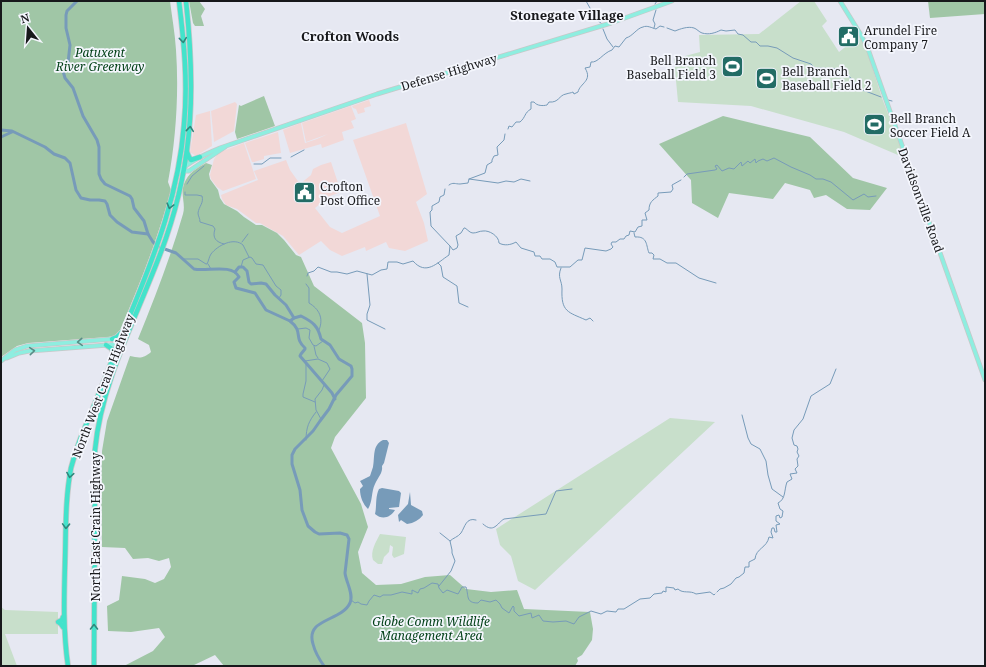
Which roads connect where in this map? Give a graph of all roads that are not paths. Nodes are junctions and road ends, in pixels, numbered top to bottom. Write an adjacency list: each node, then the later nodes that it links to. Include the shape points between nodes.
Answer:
1 (179, 1): 8 (highway, one-way to 8, via 186,95)
2 (186, 1): 6 (highway, one-way to 2, via 192,67)
3 (672, 1): 5 (main road, Defense Highway, via 611,23 377,94)
4 (840, 1): 17 (main road, Davidsonville Road, via 868,49)
5 (227, 146): 7 (main road, Defense Highway); 8 (main road, Defense Highway, via 189,171)
6 (187, 151): 7 (highway, via 191,160); 8 (highway)
7 (200, 157): 8 (main road, Defense Highway)
8 (182, 169): 9 (highway, via 176,204); 9 (highway, one-way to 9, via 177,176)
9 (164, 237): 10 (highway)
10 (157, 255): 11 (highway, North West Crain Highway); 13 (highway, North East Crain Highway)
11 (133, 309): 12 (highway, via 121,333); 13 (highway, North West Crain Highway)
12 (112, 339): 13 (main road); 16 (main road, one-way to 16, via 27,346 12,352)
13 (121, 343): 14 (main road); 15 (highway, North West Crain Highway); 19 (highway, North East Crain Highway, one-way to 13, via 95,450 99,418)
14 (106, 346): 15 (highway, via 112,349); 16 (main road, one-way to 14, via 27,351)
15 (114, 357): 18 (highway, North West Crain Highway, one-way to 18, via 79,441 71,469 66,510 64,614 58,622 64,629)
16 (1, 362)
17 (985, 380)
18 (68, 665)
19 (94, 666)

